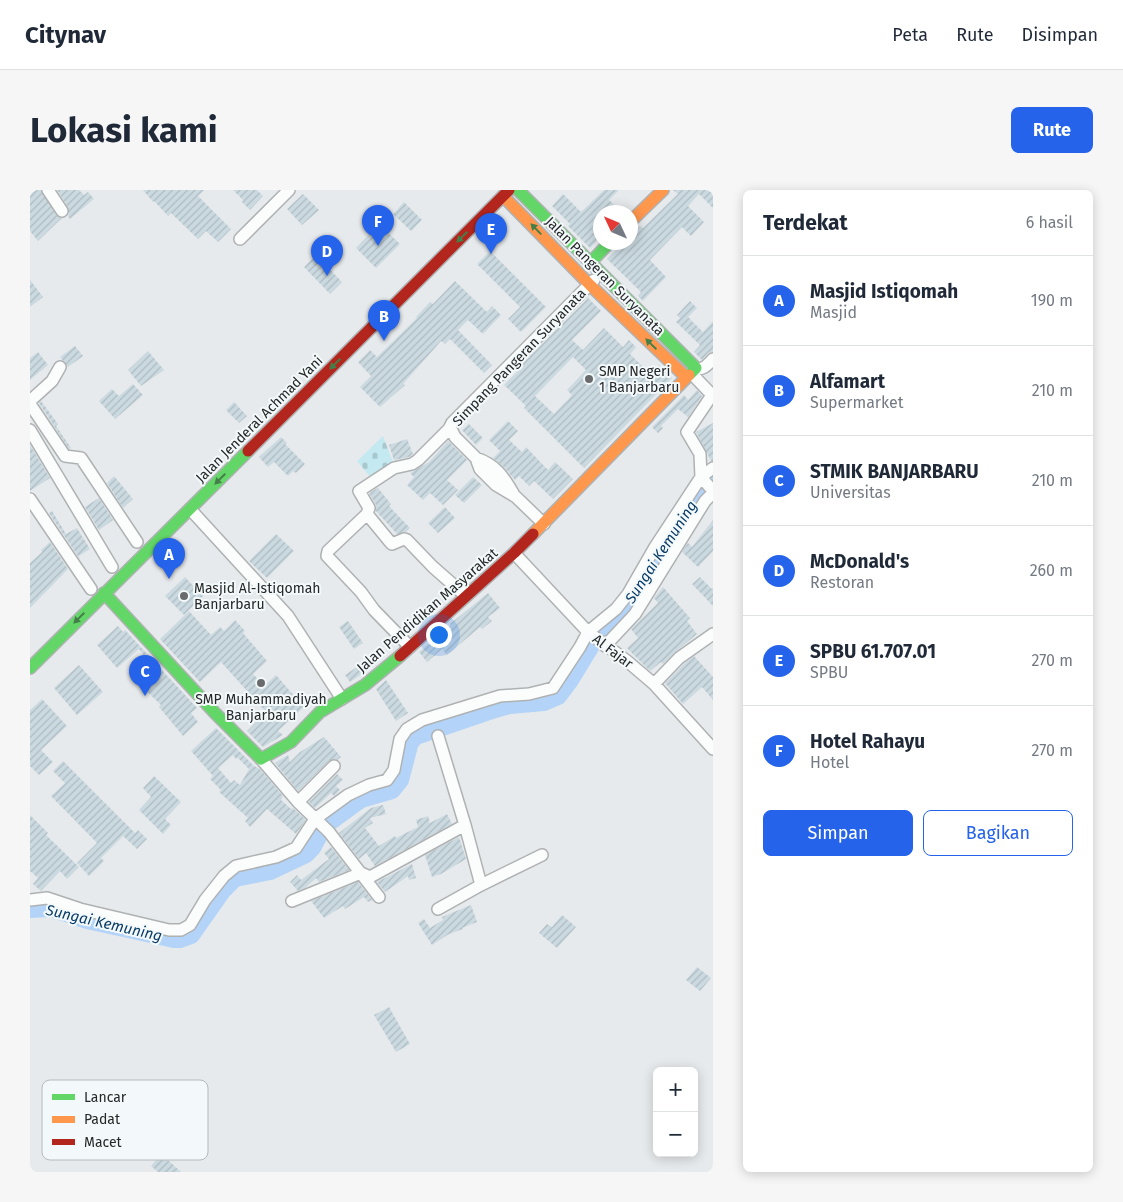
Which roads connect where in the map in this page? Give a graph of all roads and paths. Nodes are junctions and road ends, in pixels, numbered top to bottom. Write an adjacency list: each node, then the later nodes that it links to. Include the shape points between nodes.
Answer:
1 (48, 190): 6 (street)
2 (289, 190): 8 (street)
3 (518, 190): 10 (main road, Jalan Pangeran Suryanata)
4 (663, 190): 7 (main road)
5 (506, 193): 12 (main road, Jalan Pangeran Suryanata, one-way to 5); 14 (main road, Jalan Jenderal Achmad Yani, one-way to 14)
6 (62, 211)
7 (638, 214)
8 (240, 239)
9 (602, 250): 10 (main road)
10 (590, 263): 11 (main road, Jalan Pangeran Suryanata)
11 (600, 274): 12 (street, Simpang Pangeran Suryanata); 17 (main road, Jalan Pangeran Suryanata)
12 (590, 285): 17 (main road, Jalan Pangeran Suryanata, one-way to 12); 21 (street, Simpang Pangeran Suryanata)
13 (340, 341): 14 (main road)
14 (349, 350): 20 (main road, Jalan Jenderal Achmad Yani, one-way to 20)
15 (713, 359): 17 (street)
16 (60, 367): 18 (street, via 52,381)
17 (691, 373): 24 (street, via 712,395 687,432 700,454); 29 (main road, Jalan Pendidikan Masyarakat)
18 (30, 402): 30 (street, via 65,456 81,458)
19 (270, 411): 20 (main road)
20 (280, 420): 27 (main road, Jalan Jenderal Achmad Yani, one-way to 27)
21 (450, 428): 28 (street, via 418,460 394,468 358,491 369,508); 29 (street, Simpang Pangeran Suryanata, via 476,458 480,469)
22 (30, 430): 32 (street)
23 (713, 468): 24 (street)
24 (702, 478): 25 (street); 36 (street, via 655,547 628,594)
25 (712, 491): 38 (street, via 635,614)
26 (30, 499): 33 (street)
27 (190, 509): 34 (main road, Jalan Jenderal Achmad Yani); 42 (street, via 288,616)
28 (367, 514): 35 (street, via 392,544 407,540); 39 (street, via 328,551 327,556)
29 (544, 524): 31 (main road, Jalan Pendidikan Masyarakat)
30 (138, 542)
31 (514, 553): 35 (main road, Jalan Pendidikan Masyarakat); 36 (street, Al Fajar)
32 (115, 564): 33 (main road)
33 (87, 592)
34 (104, 593): 40 (main road, Jalan Jenderal Achmad Yani, one-way to 40); 45 (main road)
35 (466, 596): 39 (main road, Jalan Pendidikan Masyarakat)
36 (589, 633): 38 (street, Al Fajar); 48 (street, via 553,688 500,696 422,720 407,729 400,739 394,770 387,780 348,795)
37 (713, 634): 41 (street, via 679,658)
38 (603, 644): 41 (street, Al Fajar)
39 (410, 647): 42 (main road, Jalan Pendidikan Masyarakat, via 365,685)
40 (30, 668)
41 (654, 684): 44 (street, Al Fajar)
42 (342, 698): 45 (main road, Jalan Pendidikan Masyarakat, via 320,712 291,742)
43 (438, 736): 49 (street)
44 (713, 749)
45 (261, 759): 47 (street)
46 (334, 766): 47 (street)
47 (298, 802): 48 (street)
48 (316, 819): 51 (street); 54 (street, via 296,848 276,857 236,866 205,900 190,925 181,930 160,928 47,898)
49 (465, 825): 51 (street, via 370,877); 52 (street)
50 (542, 855): 52 (street)
51 (361, 873): 53 (street); 55 (street)
52 (481, 885): 56 (street)
53 (379, 897)
54 (30, 900)
55 (292, 901)
56 (438, 909)

